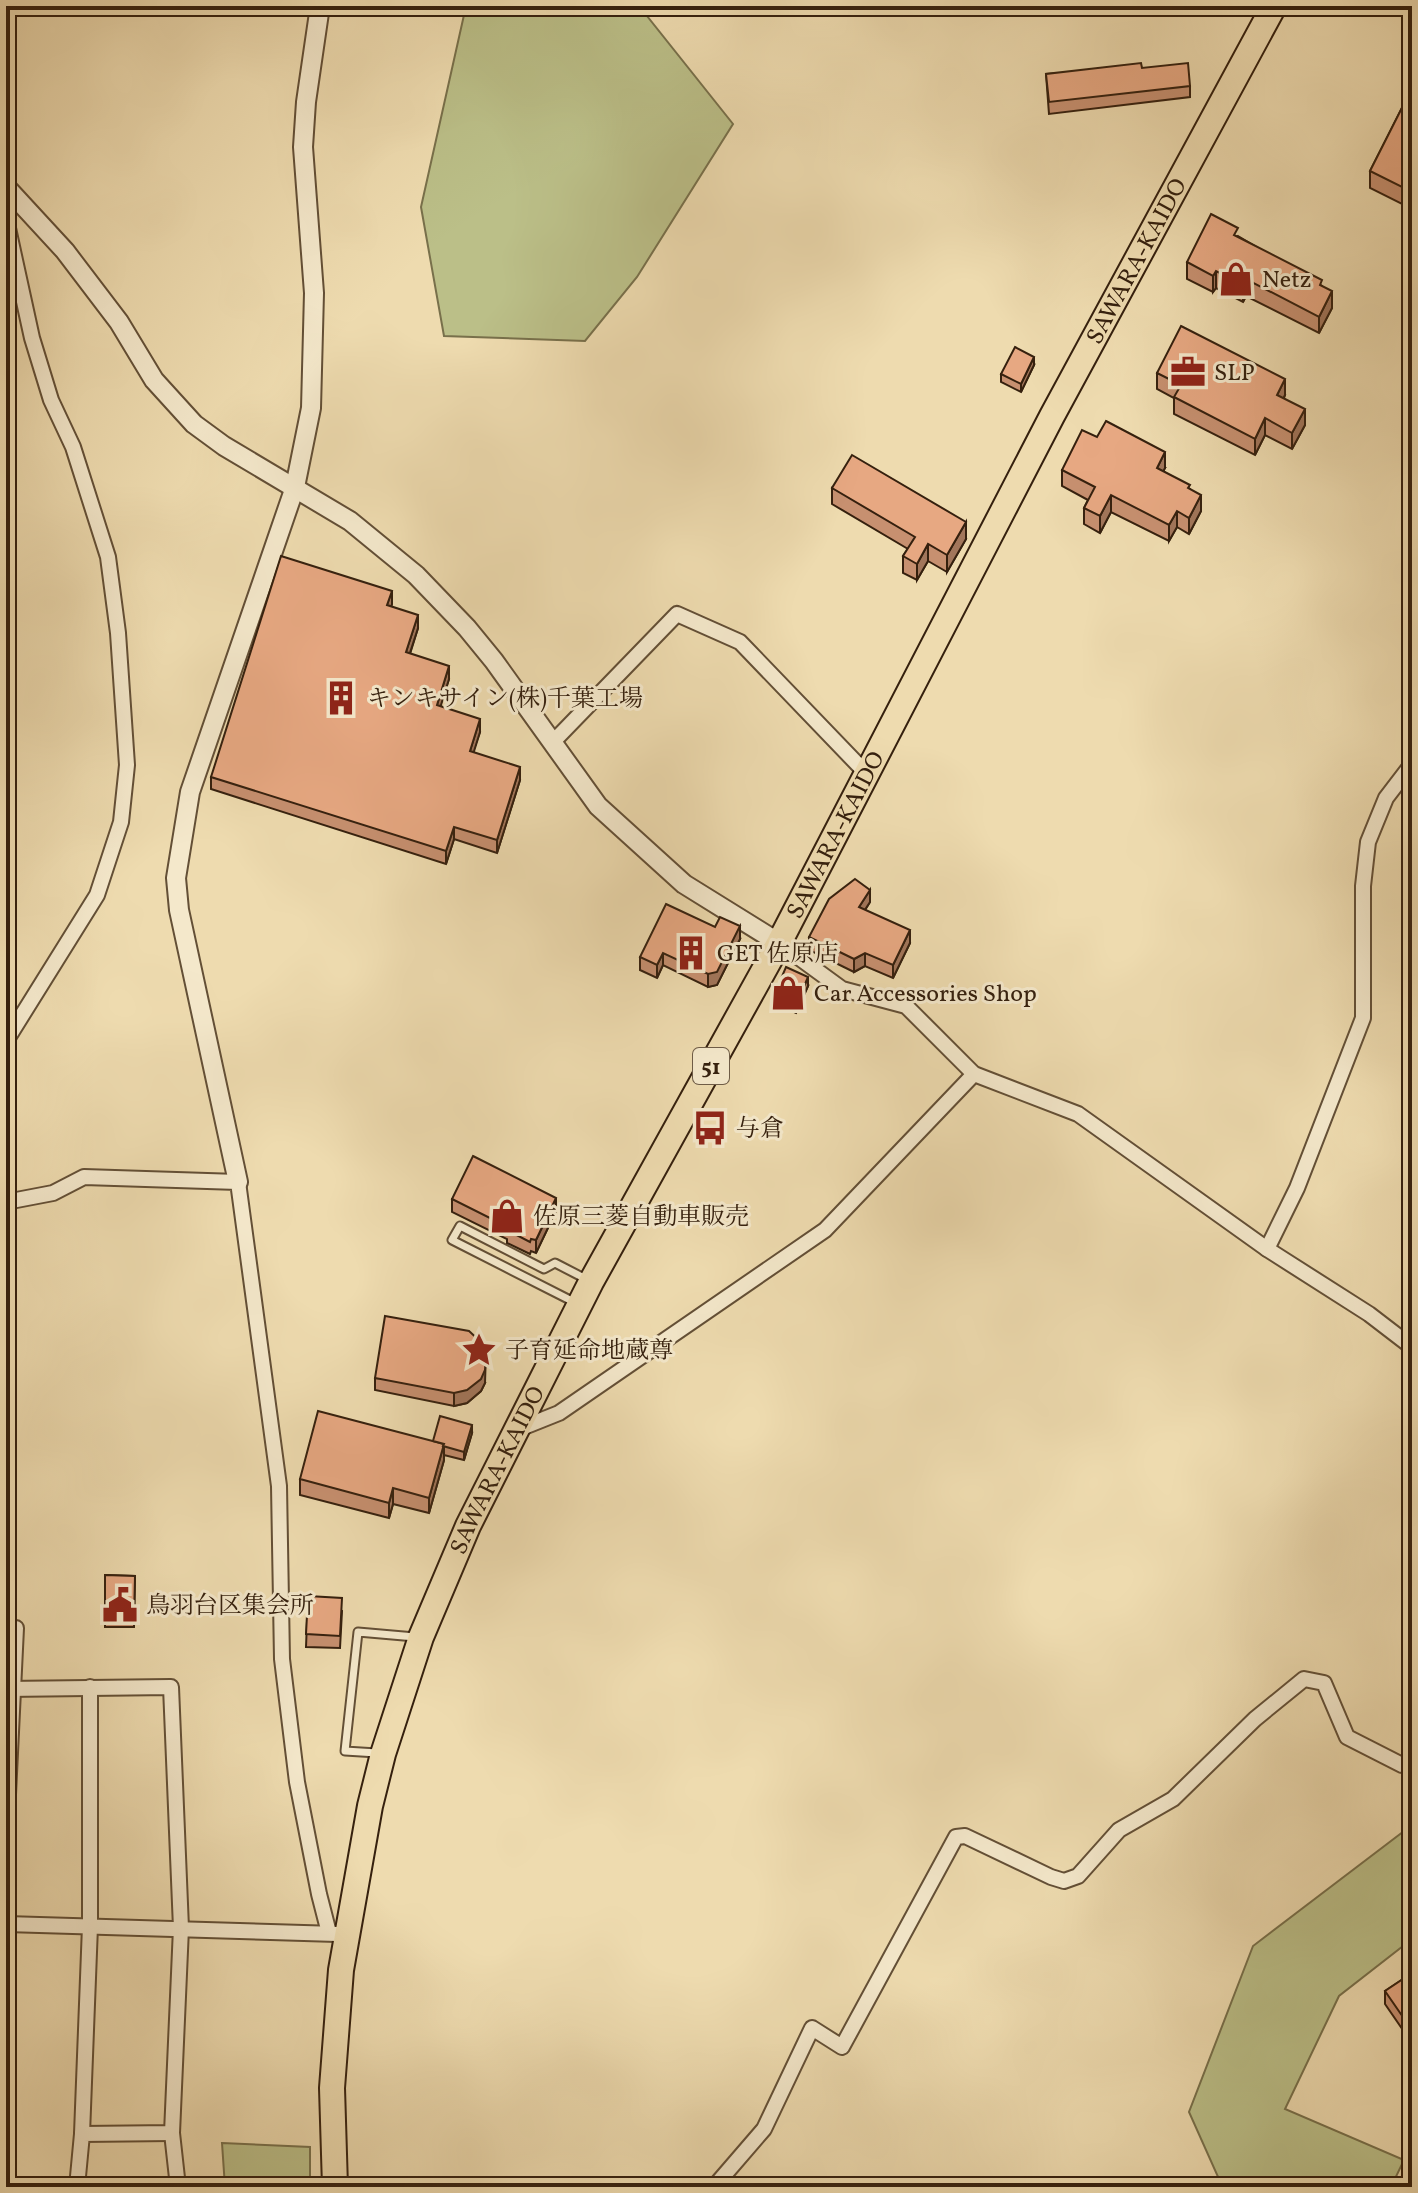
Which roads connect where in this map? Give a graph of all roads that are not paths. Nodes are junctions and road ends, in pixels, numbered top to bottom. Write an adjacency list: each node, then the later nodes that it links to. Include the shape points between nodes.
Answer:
1 (320, 6): 5 (street, via 303,147 314,373)
2 (1274, 6): 8 (highway, SAWARA-KAIDO / 51)
3 (6, 187): 5 (street, via 65,251 119,322 154,380 194,424)
4 (6, 219): 10 (street, via 32,338 108,557 127,765 121,822 97,895)
5 (295, 487): 6 (street, via 350,521 416,575 494,661); 12 (street, via 190,792 176,878)
6 (552, 743): 8 (street, via 677,614 740,642); 9 (street, via 598,806 684,884)
7 (1412, 764): 14 (street, via 1386,798 1368,842 1363,1018 1297,1188)
8 (866, 773): 9 (highway, SAWARA-KAIDO / 51)
9 (779, 943): 11 (street, via 842,989 906,1006); 15 (highway, SAWARA-KAIDO / 51)
10 (6, 1041)
11 (974, 1074): 14 (street, via 1078,1114); 18 (street, via 825,1230 559,1413)
12 (238, 1182): 13 (street, via 84,1177 53,1193); 29 (street, via 279,1486 282,1659 297,1782 319,1894)
13 (6, 1202)
14 (1267, 1249): 17 (street)
15 (591, 1282): 16 (highway, SAWARA-KAIDO / 51); 16 (lane, via 555,1263 544,1269 460,1226 452,1240)
16 (580, 1305): 18 (highway, SAWARA-KAIDO / 51)
17 (1412, 1347)
18 (519, 1429): 20 (highway, SAWARA-KAIDO / 51, via 468,1526)
19 (16, 1628): 22 (street)
20 (421, 1637): 23 (highway, SAWARA-KAIDO / 51); 23 (lane, via 358,1632 345,1751)
21 (90, 1687): 22 (street); 27 (street); 28 (street, via 171,1687)
22 (10, 1689): 25 (street)
23 (383, 1754): 29 (highway, SAWARA-KAIDO / 51)
24 (1412, 1767): 35 (street, via 1347,1737 1324,1683 1304,1679 1173,1799 1119,1830 1078,1876 1064,1881 1051,1877 965,1836 956,1837 842,2047 812,2028 764,2129)
25 (6, 1836)
26 (6, 1924): 27 (street)
27 (90, 1926): 28 (street); 31 (street)
28 (181, 1928): 29 (street); 30 (street)
29 (338, 1934): 34 (highway, SAWARA-KAIDO / 51, via 332,2088)
30 (172, 2133): 31 (street); 33 (street)
31 (82, 2134): 32 (street)
32 (77, 2187)
33 (178, 2187)
34 (335, 2187)
35 (714, 2187)

